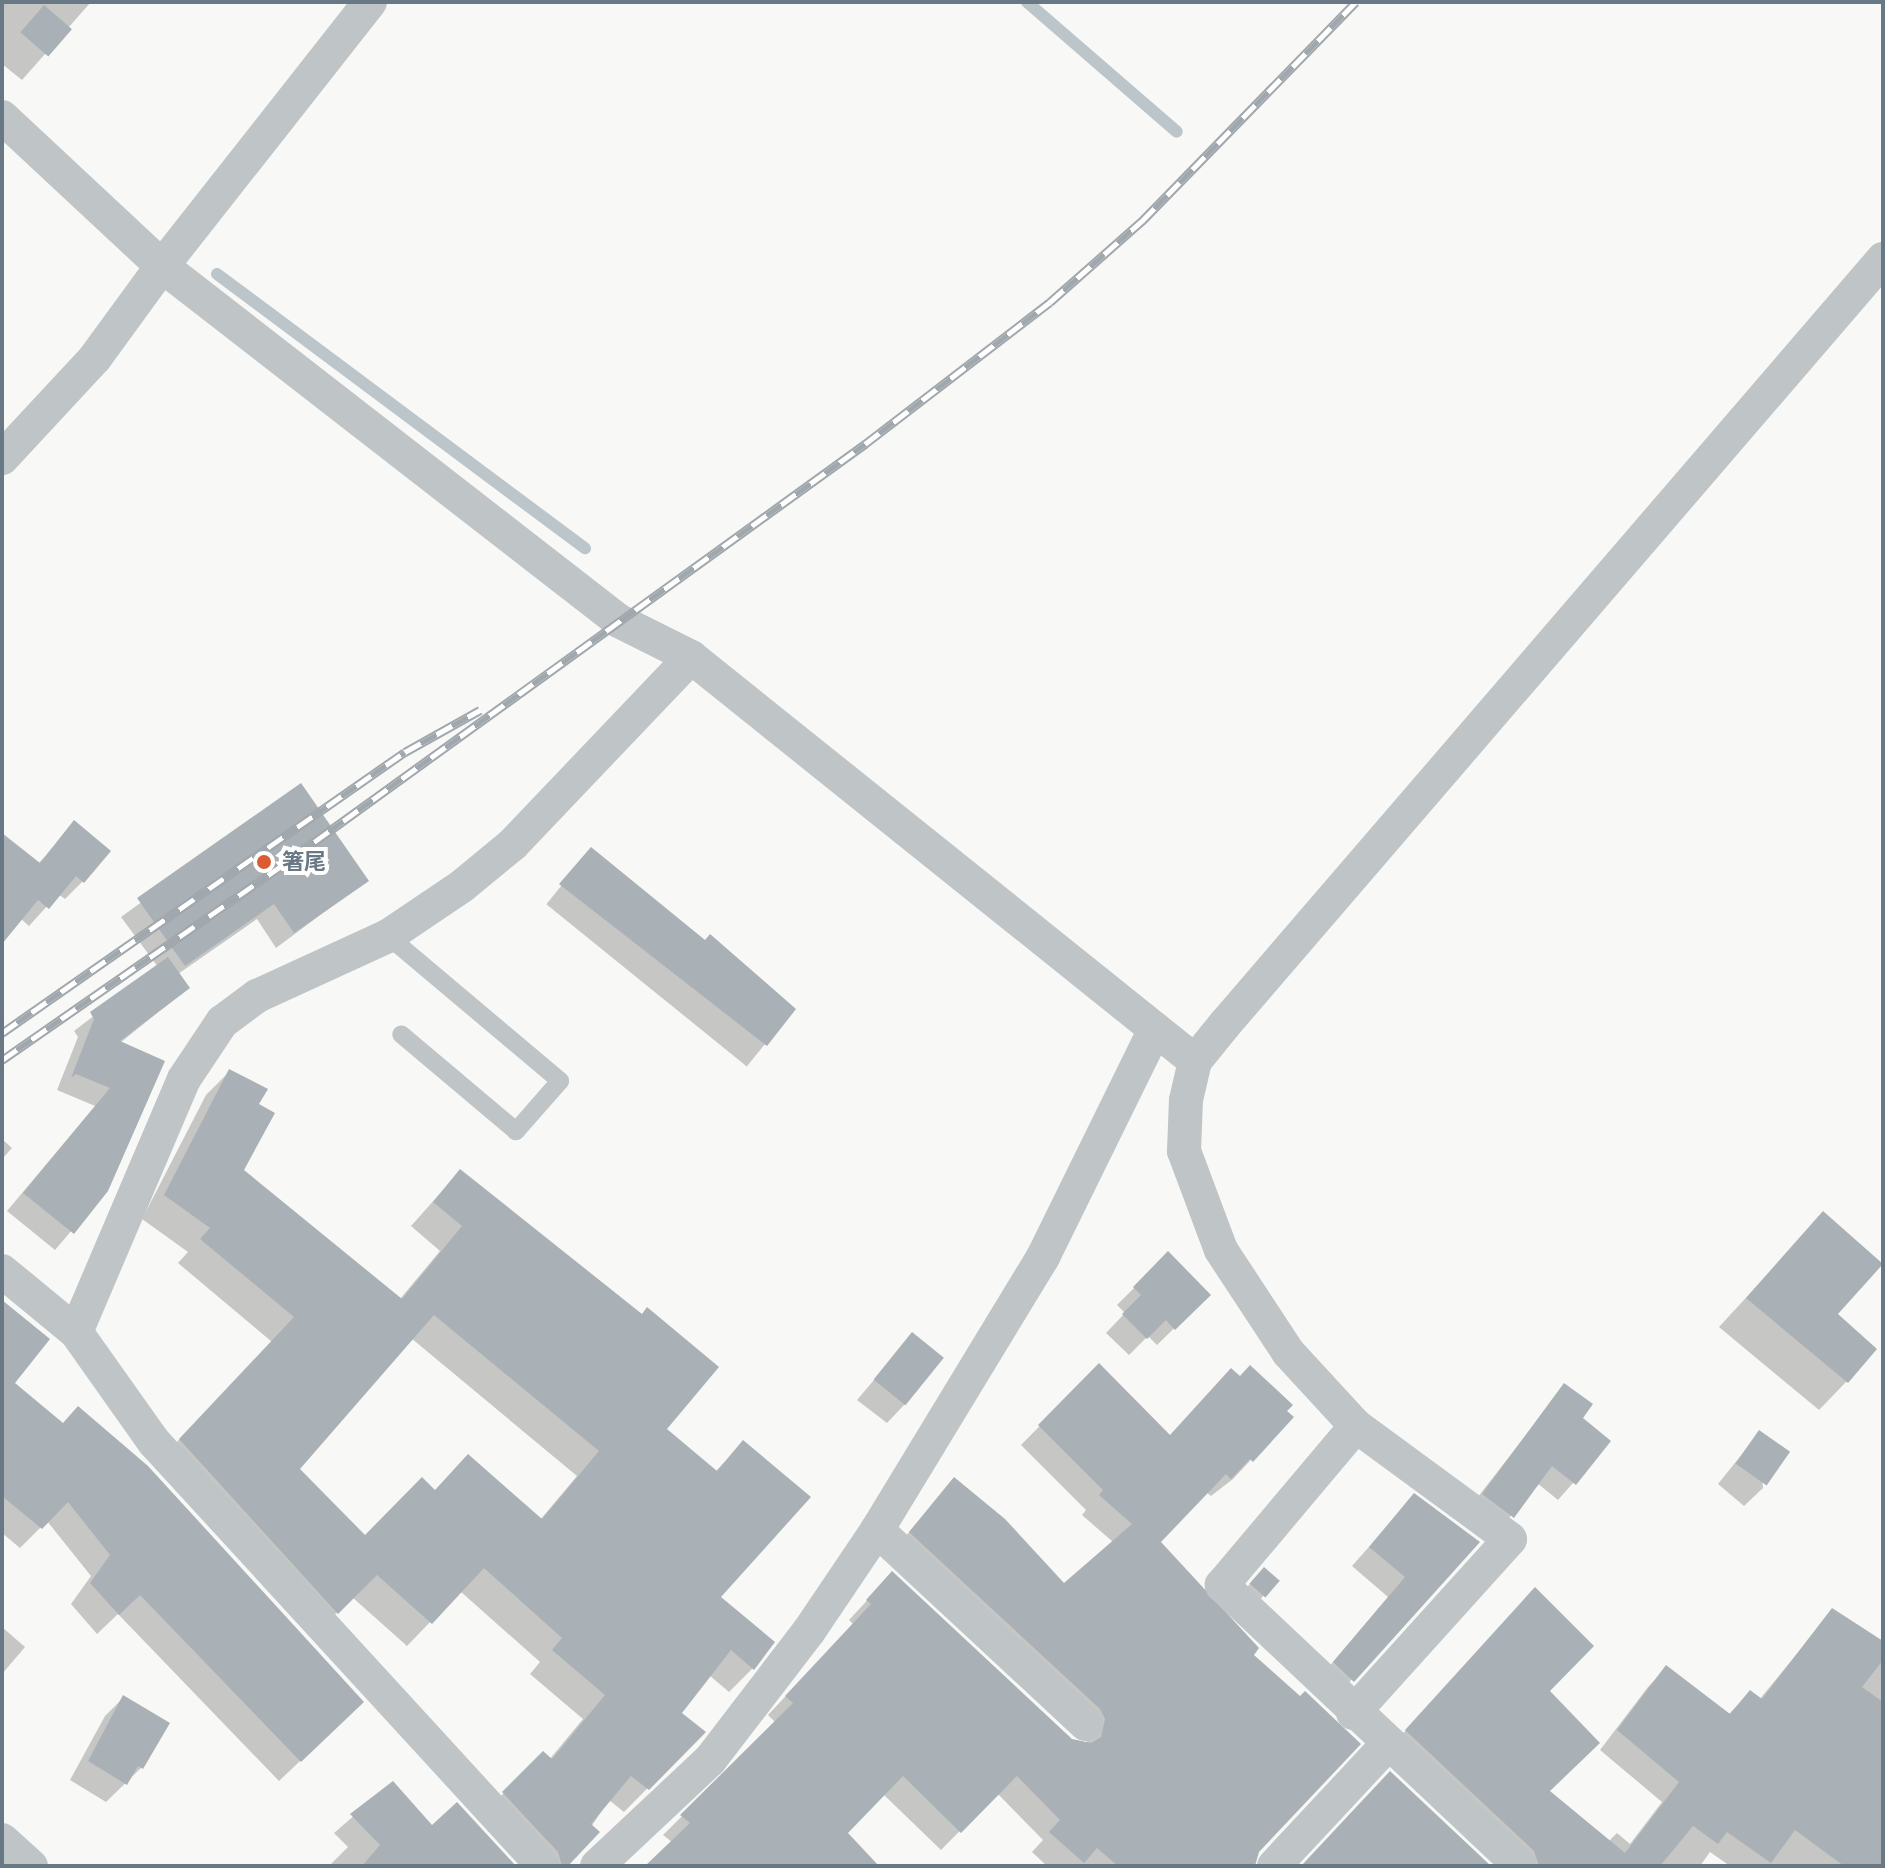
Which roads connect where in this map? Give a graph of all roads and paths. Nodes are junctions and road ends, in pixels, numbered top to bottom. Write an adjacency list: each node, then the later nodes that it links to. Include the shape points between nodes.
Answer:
1 (370, 2): 4 (street)
2 (2, 117): 4 (street)
3 (1883, 259): 10 (street)
4 (162, 266): 5 (street, via 95,358); 6 (street, via 619,621)
5 (2, 458)
6 (691, 657): 7 (street, via 513,844); 8 (street)
7 (388, 936): 9 (lane, via 560,1081 516,1131); 12 (street, via 257,996 222,1022 200,1050)
8 (1155, 1029): 10 (street); 14 (street, via 1043,1257)
9 (401, 1034)
10 (1195, 1061): 13 (street, via 1186,1100 1184,1151 1200,1205 1254,1305 1323,1394)
11 (2, 1271): 12 (street)
12 (76, 1332): 20 (street, via 154,1442)
13 (1356, 1426): 15 (street, via 1222,1585); 15 (street, via 1510,1539)
14 (877, 1530): 16 (street); 21 (street, via 809,1631 710,1760)
15 (1353, 1713): 17 (street)
16 (1086, 1724)
17 (1387, 1745): 22 (street); 23 (street)
18 (2, 1840): 19 (street)
19 (31, 1866)
20 (543, 1866)
21 (597, 1866)
22 (1274, 1866)
23 (1520, 1866)

